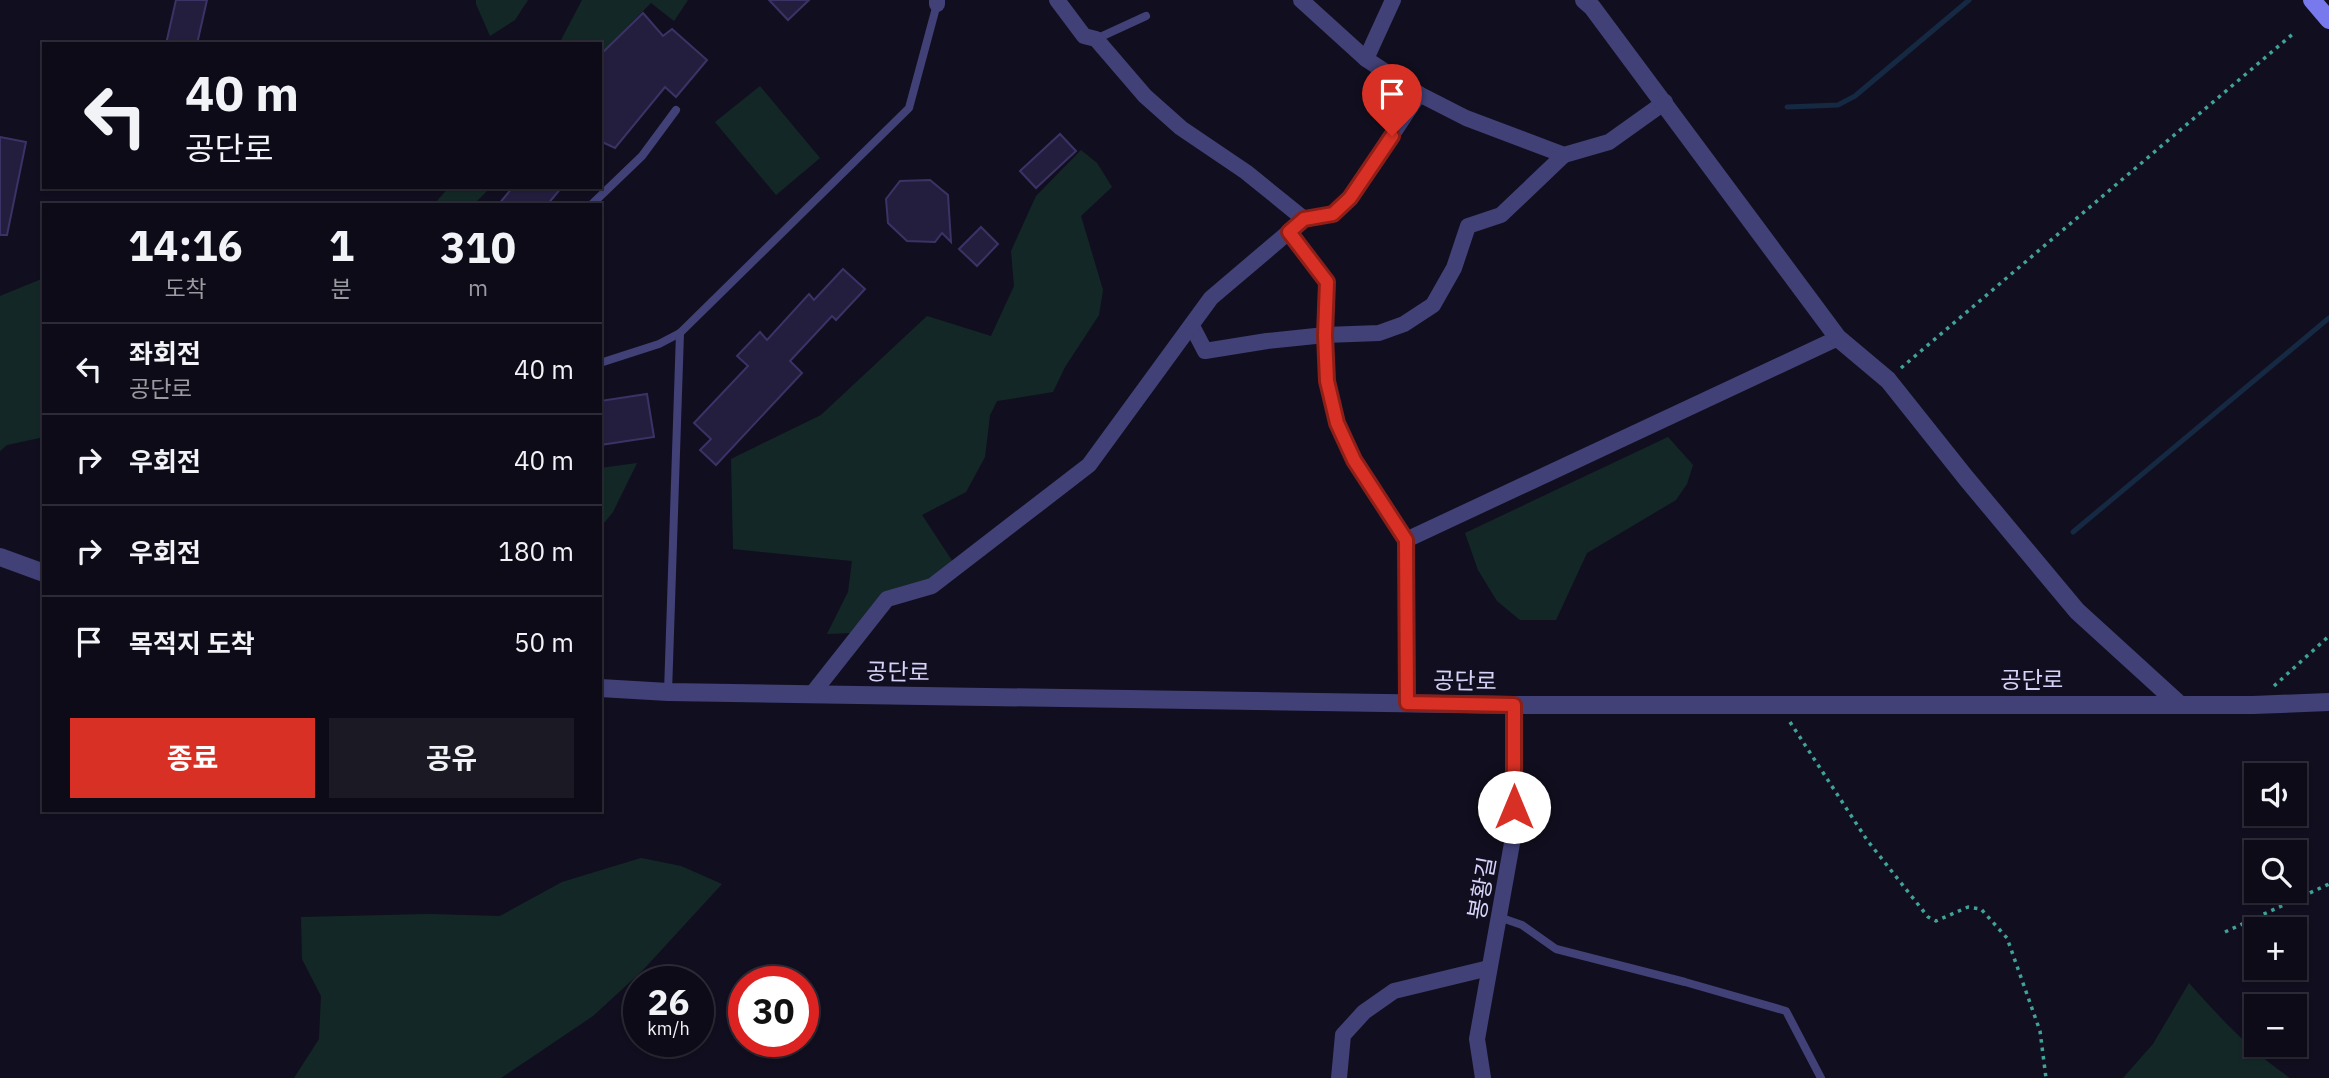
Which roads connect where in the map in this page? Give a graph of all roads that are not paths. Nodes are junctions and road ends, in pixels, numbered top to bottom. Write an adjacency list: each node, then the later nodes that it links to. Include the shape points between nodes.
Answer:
1 (1057, 0): 9 (street, via 1084,36)
2 (1393, 0): 10 (street)
3 (2312, 0): 8 (main road)
4 (1304, 1): 10 (street)
5 (937, 2): 19 (lane, via 909,108)
6 (1592, 2): 12 (street)
7 (1146, 16): 9 (lane)
8 (2329, 20)
9 (1096, 39): 16 (street, via 1145,96 1181,128)
10 (1366, 59): 11 (street)
11 (1419, 94): 14 (street, via 1466,118); 16 (street, via 1350,198 1333,214)
12 (1665, 102): 14 (street, via 1609,142); 21 (street)
13 (676, 110): 15 (lane, via 642,156)
14 (1564, 155): 20 (street, via 1501,215 1468,226 1454,268 1433,305 1404,324 1379,333)
15 (593, 203)
16 (1304, 219): 17 (street)
17 (1289, 232): 18 (street, via 1211,298); 20 (street, via 1327,282)
18 (1192, 326): 20 (street, via 1205,351); 28 (street, via 1089,465 932,586 887,599)
19 (680, 333): 22 (lane); 27 (lane)
20 (1325, 335): 23 (street, via 1327,381 1337,423 1354,460)
21 (1838, 338): 23 (street); 31 (street, via 1888,380 2077,611)
22 (602, 362)
23 (1406, 540): 30 (street)
24 (0, 557): 25 (street)
25 (42, 572)
26 (602, 688): 27 (street, 공단로)
27 (668, 692): 28 (street, 공단로)
28 (812, 694): 30 (street, 공단로)
29 (2329, 702): 31 (street, 공단로)
30 (1407, 703): 32 (street, 공단로)
31 (2179, 704): 32 (street, 공단로)
32 (1514, 705): 33 (street, 봉황길, via 1514,832)
33 (1499, 917): 34 (street, 봉황길); 37 (lane, via 1522,925 1556,949 1786,1012)
34 (1489, 968): 35 (street, via 1394,991 1364,1012 1343,1035); 36 (street, 봉황길, via 1477,1039)
35 (1339, 1078)
36 (1483, 1078)
37 (1821, 1078)

